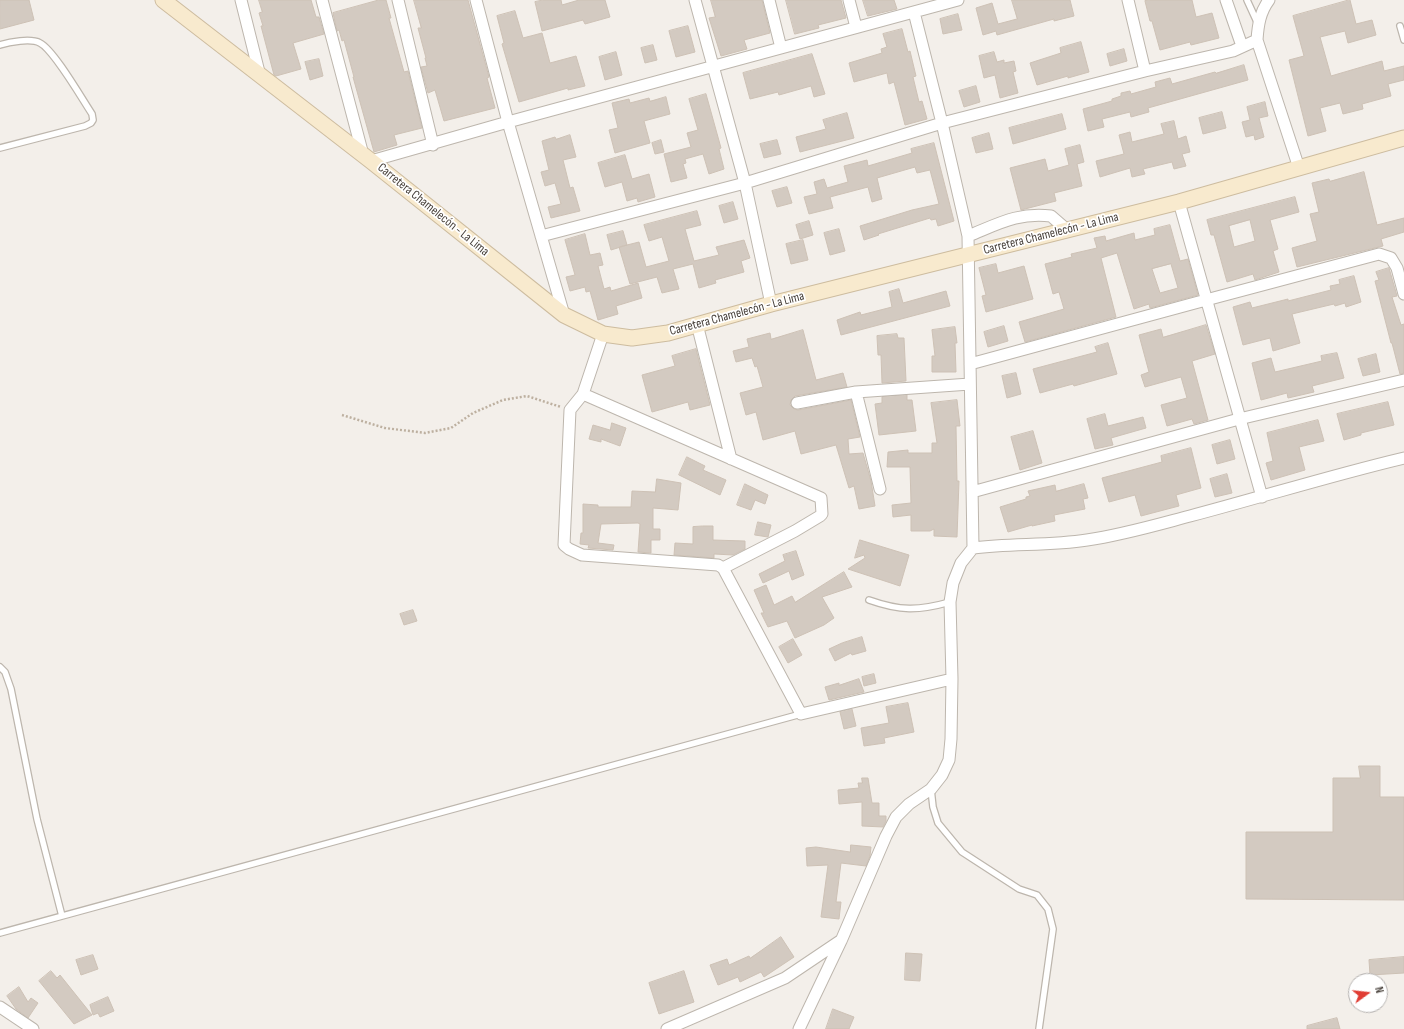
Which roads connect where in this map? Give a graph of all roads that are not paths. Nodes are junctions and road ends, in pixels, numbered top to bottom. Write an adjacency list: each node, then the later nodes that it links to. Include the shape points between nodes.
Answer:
1 (163, 0): 25 (street, Carretera Chamelecón - La Lima)
2 (241, 0): 25 (street)
3 (322, 0): 31 (street)
4 (398, 0): 29 (street)
5 (476, 0): 26 (street)
6 (695, 0): 23 (street)
7 (769, 0): 22 (street)
8 (849, 0): 17 (street)
9 (958, 0): 14 (street)
10 (1128, 0): 24 (street)
11 (1226, 0): 21 (street)
12 (1247, 0): 15 (lane)
13 (1269, 0): 15 (street)
14 (914, 12): 17 (street); 27 (street)
15 (1258, 25): 18 (street)
16 (1400, 26): 19 (lane)
17 (856, 27): 22 (street)
18 (1257, 40): 21 (street); 32 (street)
19 (1404, 40)
20 (0, 45): 30 (lane, via 9,42 40,42 55,57 92,114 93,120 85,126)
21 (1242, 46): 24 (street, via 1233,51)
22 (781, 48): 23 (street)
23 (713, 67): 26 (street); 33 (street)
24 (1145, 71): 27 (street)
25 (260, 76): 31 (street, Carretera Chamelecón - La Lima)
26 (508, 122): 29 (street); 36 (street)
27 (942, 123): 33 (street); 37 (street)
28 (1404, 138): 32 (street, Carretera Chamelecón - La Lima)
29 (432, 145): 31 (street)
30 (0, 148)
31 (367, 158): 42 (street, Carretera Chamelecón - La Lima)
32 (1299, 168): 34 (street, Carretera Chamelecón - La Lima)
33 (744, 183): 36 (street); 41 (street)
34 (1179, 202): 35 (street, Carretera Chamelecón - La Lima); 40 (street)
35 (1066, 229): 37 (street, via 1051,216 1026,215 1011,218); 38 (street, Carretera Chamelecón - La Lima)
36 (541, 236): 42 (street)
37 (968, 236): 38 (street)
38 (968, 256): 41 (street, Carretera Chamelecón - La Lima); 45 (street)
39 (1404, 294): 40 (street, via 1397,268 1391,258 1379,254)
40 (1206, 300): 45 (street); 51 (street)
41 (771, 304): 43 (street, Carretera Chamelecón - La Lima)
42 (564, 315): 44 (street, Carretera Chamelecón - La Lima)
43 (698, 324): 44 (street, Carretera Chamelecón - La Lima, via 632,338); 53 (street)
44 (603, 334): 49 (street)
45 (970, 364): 47 (street)
46 (1404, 380): 51 (street)
47 (970, 384): 48 (street); 55 (street)
48 (856, 392): 50 (street); 54 (street)
49 (583, 394): 53 (street); 58 (street, via 570,410 564,546 582,555 718,565)
50 (797, 403)
51 (1239, 419): 55 (street); 56 (street)
52 (1404, 458): 56 (street)
53 (731, 459): 58 (street, via 821,498 822,514)
54 (880, 489)
55 (972, 492): 57 (street)
56 (1262, 497): 57 (street, via 1088,540)
57 (972, 548): 60 (street, via 961,562 953,583)
58 (723, 568): 63 (street)
59 (869, 600): 60 (lane, via 909,609)
60 (950, 602): 62 (street)
61 (0, 667): 65 (lane, via 11,689 37,820)
62 (952, 679): 63 (street); 64 (street, via 952,739 949,760)
63 (801, 714): 65 (lane)
64 (931, 789): 67 (street, via 908,804 896,818); 72 (lane, via 938,823 962,852 1019,889 1037,895 1048,909 1053,928)
65 (62, 916): 66 (lane)
66 (0, 933)
67 (841, 941): 70 (street, via 785,978); 71 (street)
68 (0, 1007): 69 (street)
69 (33, 1029)
70 (667, 1029)
71 (799, 1029)
72 (1039, 1029)

